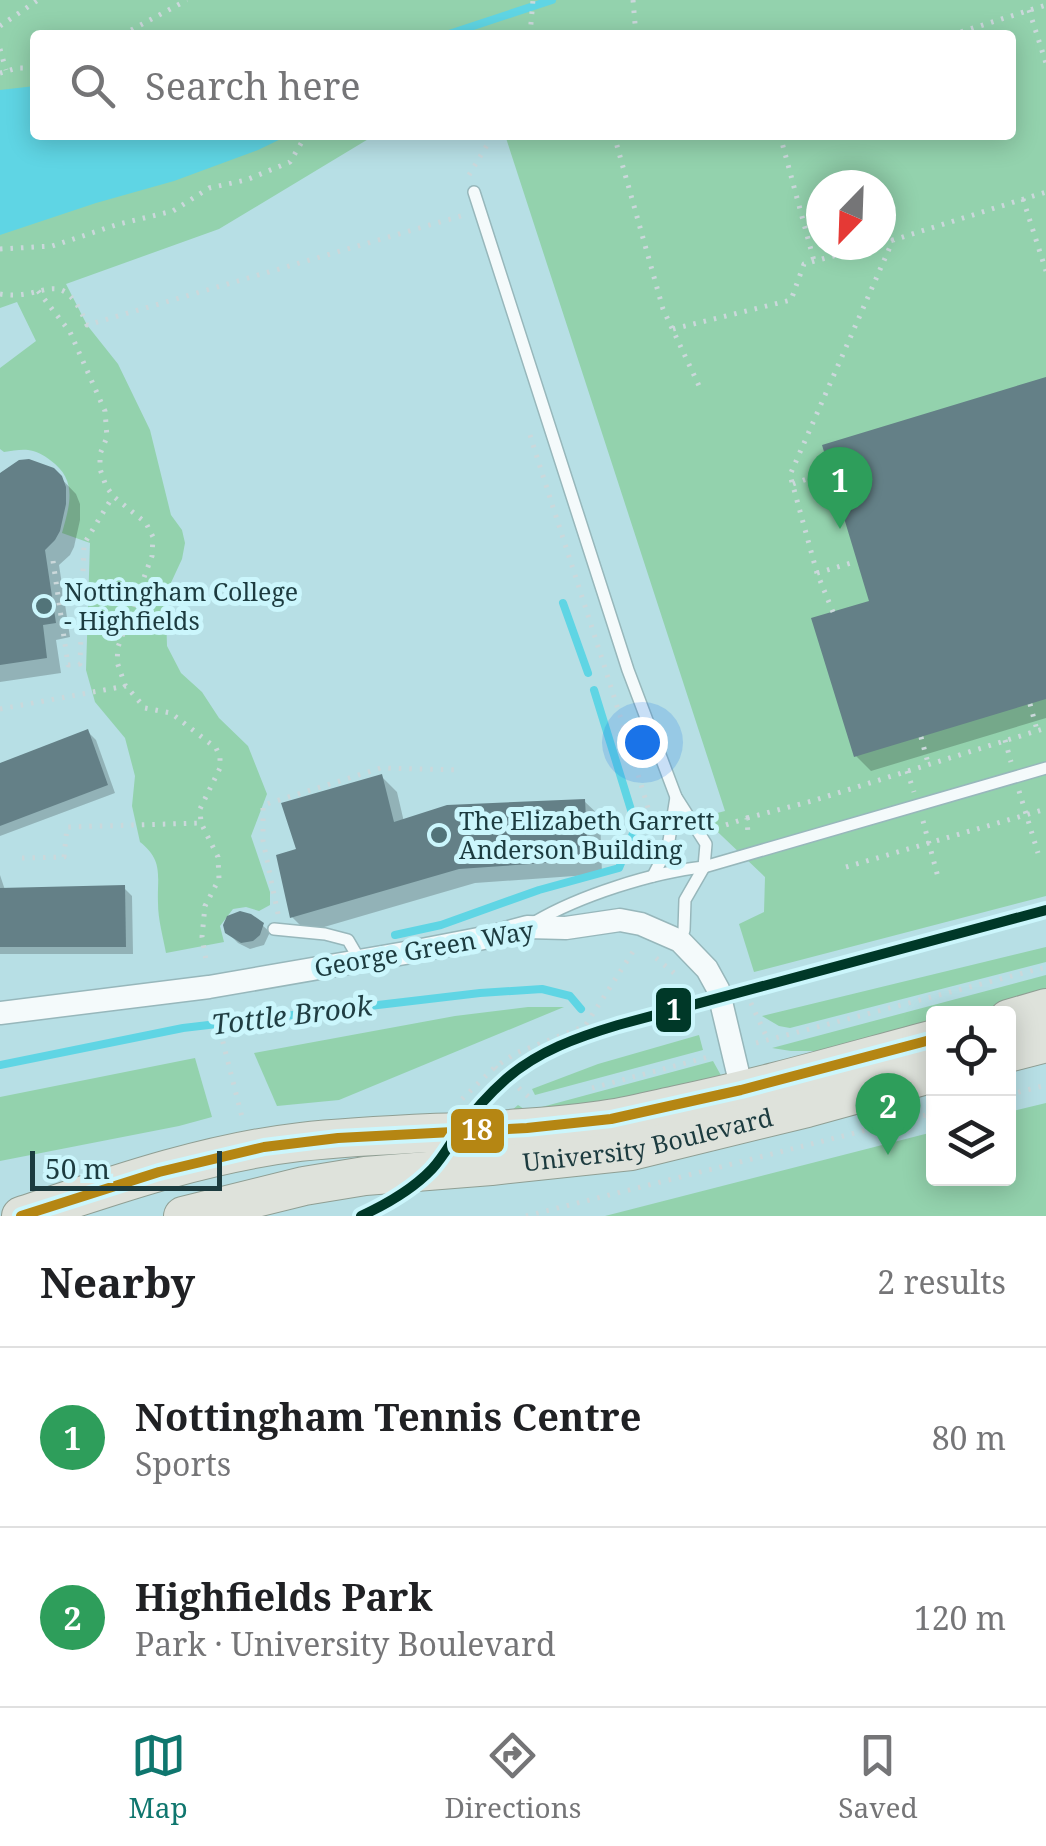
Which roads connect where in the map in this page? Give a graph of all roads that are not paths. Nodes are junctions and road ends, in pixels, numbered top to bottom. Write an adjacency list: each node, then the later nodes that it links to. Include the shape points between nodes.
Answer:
1 (474, 192): 3 (lane, via 628,670)
2 (1046, 768): 4 (lane)
3 (676, 797): 4 (lane, via 706,844); 5 (lane, via 668,847)
4 (704, 867): 5 (lane); 8 (lane, via 686,900)
5 (654, 876): 7 (lane)
6 (276, 925): 9 (lane, via 348,940)
7 (526, 926): 8 (street, George Green Way, via 620,920); 9 (street, George Green Way)
8 (680, 942): 17 (street, George Green Way, via 718,989)
9 (357, 961): 11 (street, George Green Way)
10 (1046, 1008): 12 (main road)
11 (0, 1013)
12 (1016, 1016)
13 (926, 1042): 17 (main road, University Boulevard)
14 (1046, 1043): 15 (main road)
15 (1016, 1051)
16 (926, 1075): 17 (main road, University Boulevard, via 807,1108)
17 (744, 1106): 18 (main road, University Boulevard, via 509,1130 298,1142 185,1165); 19 (main road, University Boulevard, via 631,1151 365,1176)
18 (21, 1216)
19 (183, 1216)

